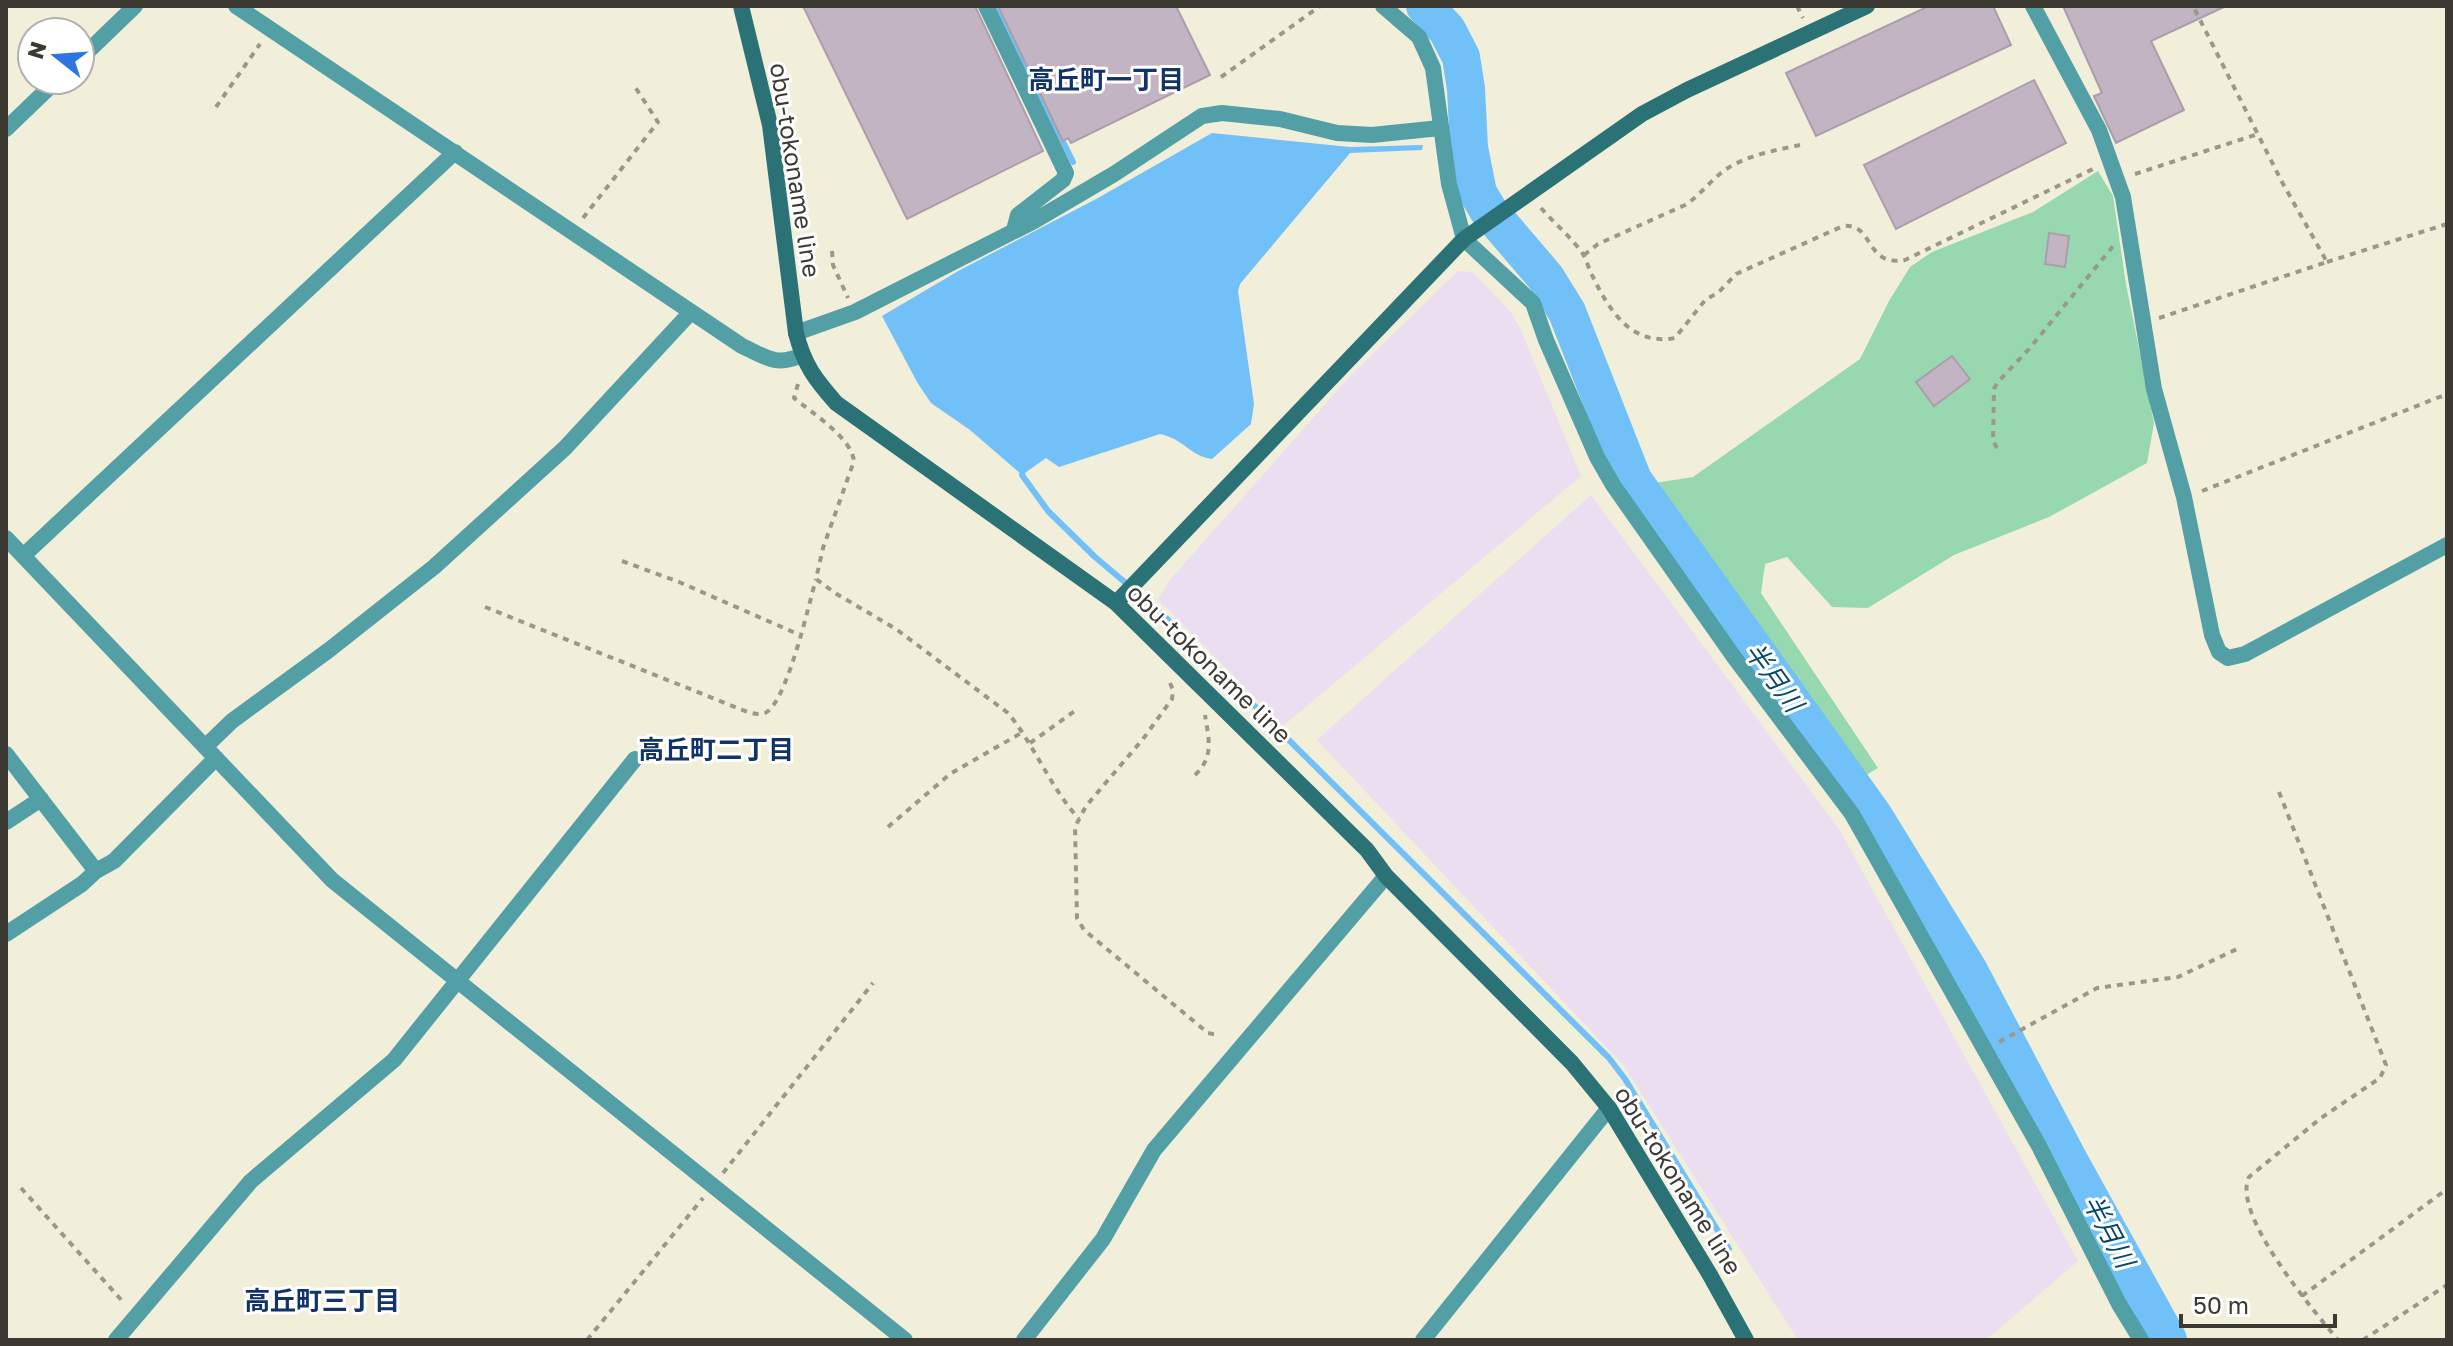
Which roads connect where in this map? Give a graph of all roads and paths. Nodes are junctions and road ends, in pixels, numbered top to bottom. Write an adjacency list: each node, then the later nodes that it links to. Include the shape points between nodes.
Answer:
1 (135, 6): 11 (street)
2 (236, 6): 10 (street)
3 (741, 6): 35 (main road, obu-tokoname line, via 770,125)
4 (986, 6): 25 (street, via 1066,173 1018,215)
5 (1320, 6): 12 (path)
6 (1383, 6): 16 (street, via 1419,37 1433,68)
7 (1867, 6): 23 (main road, via 1642,114)
8 (2033, 6): 21 (street)
9 (2193, 6): 18 (path)
10 (270, 29): 15 (path); 20 (street)
11 (96, 44)
12 (1221, 77)
13 (635, 87): 26 (path, via 658,122)
14 (40, 96): 17 (street)
15 (216, 107)
16 (1440, 128): 25 (street, via 1372,135 1337,133 1280,119 1202,116); 28 (street)
17 (6, 129)
18 (2258, 134): 22 (path); 31 (path)
19 (1800, 145): 30 (path, via 1729,167 1685,205)
20 (455, 152): 26 (street); 42 (street)
21 (2111, 160): 22 (street); 30 (path, via 1905,260 1879,256 1861,231 1843,226 1736,274 1706,299 1675,338 1661,341 1647,339 1617,316)
22 (2117, 180): 27 (street)
23 (1528, 193): 28 (main road); 30 (path)
24 (2447, 224): 31 (path)
25 (1014, 230): 33 (street)
26 (571, 232): 32 (street)
27 (2128, 234): 34 (street); 38 (path, via 1997,383)
28 (1464, 239): 45 (main road); 69 (street, via 1533,303 1613,485 1852,814)
29 (832, 251): 33 (path, via 833,265)
30 (1583, 255)
31 (2327, 262): 34 (path)
32 (691, 312): 36 (street, via 774,361); 53 (street, via 565,448 434,567 232,721)
33 (855, 312): 35 (street)
34 (2143, 325): 39 (street, via 2154,389)
35 (796, 333): 36 (main road, obu-tokoname line)
36 (804, 362): 44 (path, via 794,398 845,441 854,461); 45 (main road, obu-tokoname line, via 836,403)
37 (2447, 394): 39 (path)
38 (1997, 448)
39 (2184, 497): 41 (street, via 2212,635 2228,658 2245,654)
40 (6, 538): 42 (street)
41 (2447, 545)
42 (24, 555): 53 (street)
43 (622, 561): 47 (path)
44 (816, 579): 47 (path); 51 (path, via 909,639 1008,713)
45 (1116, 603): 48 (main road, obu-tokoname line)
46 (485, 607): 47 (path, via 754,714 770,708 782,689)
47 (800, 635)
48 (1168, 655): 49 (main road, obu-tokoname line); 59 (path, via 1163,666 1172,699)
49 (1211, 697): 56 (path, via 1204,704 1208,756); 63 (main road, obu-tokoname line, via 1367,850)
50 (1076, 710): 52 (path)
51 (1023, 732): 52 (path); 61 (path, via 950,774)
52 (1029, 743): 59 (path)
53 (211, 752): 62 (street, via 114,861); 66 (street, via 332,880)
54 (6, 754): 58 (street)
55 (635, 759): 66 (street)
56 (1195, 775)
57 (2279, 792): 75 (path, via 2386,1065 2380,1078 2321,1118 2245,1184 2253,1219)
58 (41, 799): 60 (street); 62 (street)
59 (1079, 819): 68 (path, via 1076,906 1084,930 1208,1033)
60 (6, 822)
61 (888, 827)
62 (96, 871): 64 (street)
63 (1386, 876): 70 (main road, obu-tokoname line, via 1572,1063); 80 (street, via 1154,1150 1103,1239)
64 (6, 934)
65 (2239, 948): 69 (path, via 2178,977 2097,988)
66 (459, 982): 71 (street); 76 (street, via 394,1060 251,1181)
67 (873, 983): 71 (path)
68 (1217, 1035)
69 (1984, 1050): 83 (street)
70 (1609, 1108): 81 (street); 82 (main road, obu-tokoname line)
71 (714, 1185): 78 (path); 79 (street)
72 (21, 1188): 76 (path)
73 (2447, 1189): 75 (path)
74 (2447, 1285): 85 (path)
75 (2302, 1296): 84 (path)
76 (136, 1316): 77 (street)
77 (116, 1340)
78 (587, 1340)
79 (905, 1340)
80 (1024, 1340)
81 (1423, 1340)
82 (1746, 1340)
83 (2141, 1340)
84 (2338, 1340)
85 (2363, 1340)

